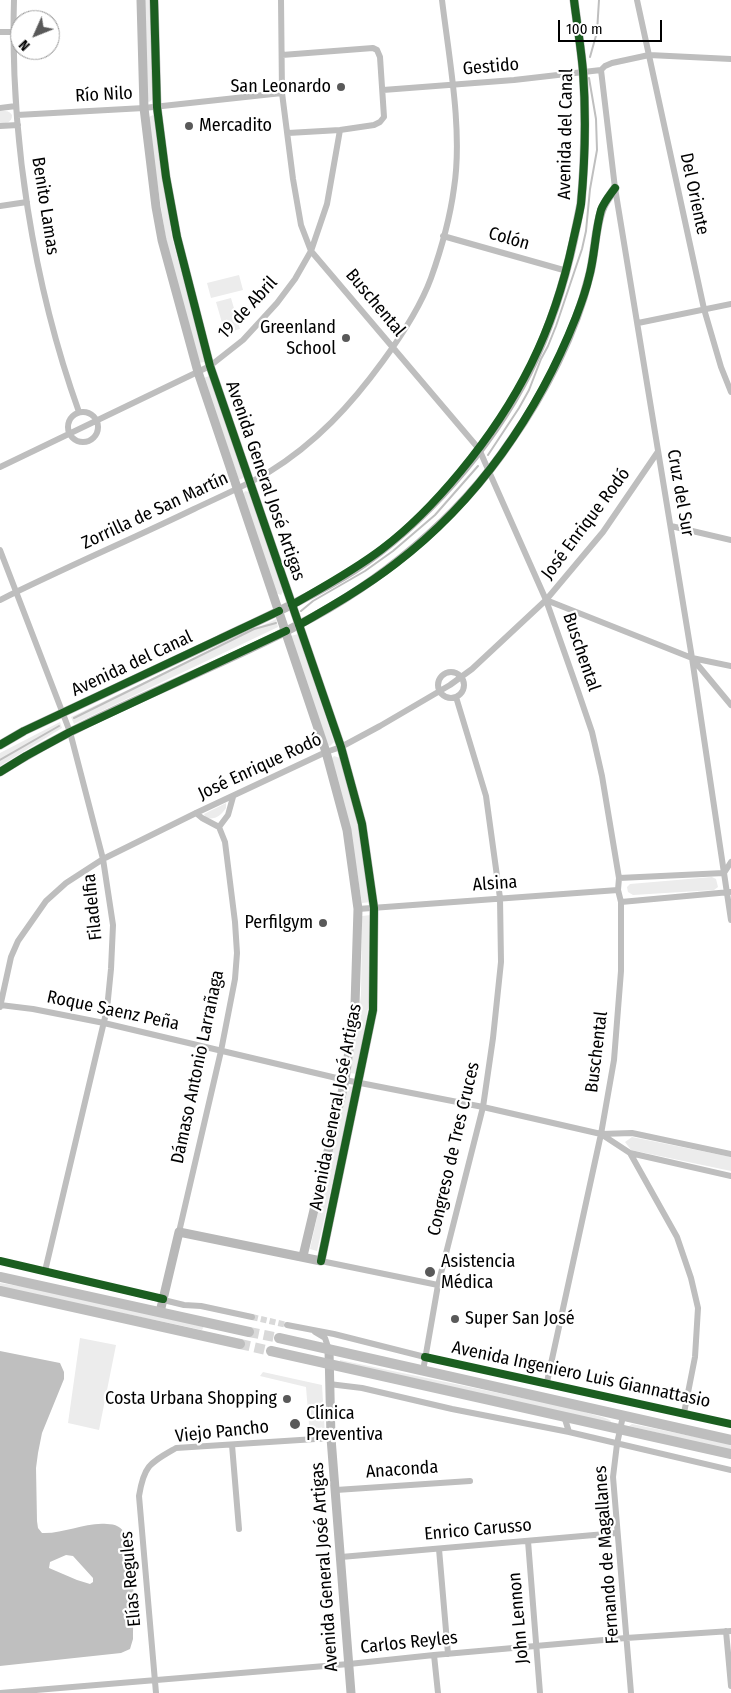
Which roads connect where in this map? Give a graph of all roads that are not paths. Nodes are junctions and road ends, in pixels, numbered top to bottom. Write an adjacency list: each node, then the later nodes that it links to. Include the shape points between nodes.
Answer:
1 (141, 0): 19 (street, Avenida General José Artigas)
2 (154, 0): 17 (street, Avenida General José Artigas)
3 (281, 0): 7 (street, Buschental)
4 (442, 0): 13 (street, Zorrilla de San Martín)
5 (574, 0): 12 (street, Avenida del Canal)
6 (637, 0): 8 (street, Del Oriente)
7 (282, 55): 14 (street, via 373,48 378,50 380,57); 15 (street, Buschental)
8 (648, 55): 9 (street, Gestido); 11 (street, Gestido, via 612,63); 32 (street, Del Oriente)
9 (731, 59)
10 (14, 60): 16 (street, Benito Lamas)
11 (601, 70): 12 (street, Gestido); 25 (street, Cruz del Sur)
12 (583, 72): 13 (street, Gestido); 30 (street, Avenida del Canal, via 582,189)
13 (452, 85): 14 (street, Gestido); 28 (street, Zorrilla de San Martín, via 457,152 454,188)
14 (383, 90): 23 (street, via 384,117 380,122)
15 (282, 93): 17 (street, Río Nilo); 24 (street, Buschental)
16 (16, 106): 18 (street); 20 (street, Benito Lamas)
17 (157, 107): 19 (street, Río Nilo); 35 (street, Avenida General José Artigas, via 177,237)
18 (0, 108)
19 (144, 108): 20 (street, Río Nilo); 36 (street, Avenida General José Artigas, via 162,240)
20 (17, 115): 21 (street, Benito Lamas)
21 (18, 125): 22 (street); 26 (street, Benito Lamas)
22 (0, 126)
23 (340, 130): 24 (street); 29 (street, 19 de Abril, via 327,204)
24 (288, 133): 29 (street, Buschental, via 301,225)
25 (615, 188): 33 (street, Cruz del Sur); 44 (street, Avenida del Canal, via 601,209 590,277 568,337 528,417)
26 (26, 202): 27 (street); 38 (street, Benito Lamas, via 49,310)
27 (0, 206)
28 (443, 236): 30 (street, Colón); 34 (street, Zorrilla de San Martín, via 431,279 410,323)
29 (311, 251): 34 (street, Buschental); 35 (street, 19 de Abril, via 277,303 243,340)
30 (567, 271): 41 (street, Avenida del Canal, via 528,372)
31 (731, 304): 32 (street)
32 (704, 309): 33 (street); 37 (street, Del Oriente)
33 (638, 322): 42 (street, Cruz del Sur)
34 (393, 348): 41 (street, Buschental); 45 (street, Zorrilla de San Martín, via 359,394 327,428 301,450)
35 (210, 366): 36 (street, 19 de Abril); 45 (street, Avenida General José Artigas)
36 (198, 372): 39 (street, 19 de Abril); 46 (street, Avenida General José Artigas)
37 (731, 392)
38 (79, 412): 39 (street, via 89,413); 40 (street, via 70,420)
39 (97, 420): 40 (street, 19 de Abril); 40 (street, via 98,429 90,440 81,441)
40 (70, 433): 43 (street, 19 de Abril)
41 (479, 449): 44 (street, Buschental); 53 (street, Avenida del Canal, via 438,498 384,548 353,570)
42 (658, 453): 47 (street, Cruz del Sur); 52 (street, José Enrique Rodó, via 603,532)
43 (0, 467)
44 (488, 472): 52 (street, Buschental); 55 (street, Avenida del Canal, via 425,539 396,563)
45 (249, 483): 46 (street, Zorrilla de San Martín); 53 (street, Avenida General José Artigas)
46 (236, 489): 50 (street, Zorrilla de San Martín); 54 (street, Avenida General José Artigas)
47 (671, 526): 48 (street); 57 (street, Cruz del Sur)
48 (731, 540)
49 (0, 550): 50 (street, Filadelfia)
50 (16, 592): 51 (street, Zorrilla de San Martín); 63 (street, Filadelfia)
51 (0, 600)
52 (546, 600): 57 (street); 59 (street, José Enrique Rodó); 75 (street, Buschental, via 592,732)
53 (292, 604): 54 (street, Avenida del Canal); 55 (street, Avenida General José Artigas)
54 (279, 611): 56 (street, Avenida General José Artigas); 63 (street, Avenida del Canal)
55 (299, 625): 56 (street, Avenida del Canal); 66 (street, Avenida General José Artigas)
56 (286, 631): 64 (street, Avenida del Canal); 67 (street, Avenida General José Artigas)
57 (692, 658): 58 (street); 62 (street); 74 (street, Cruz del Sur)
58 (731, 666)
59 (461, 676): 60 (street, José Enrique Rodó); 60 (street, via 453,672 444,674 438,681); 61 (street, via 464,686)
60 (440, 691): 61 (street, via 447,697); 66 (street, José Enrique Rodó)
61 (456, 697): 78 (street, Congreso de Tres Cruces, via 486,796)
62 (731, 704)
63 (62, 713): 64 (street, Filadelfia); 65 (street, Avenida del Canal)
64 (70, 732): 68 (street, Avenida del Canal); 72 (street, Filadelfia)
65 (0, 745)
66 (340, 747): 67 (street, José Enrique Rodó); 80 (street, Avenida General José Artigas, via 362,824)
67 (326, 752): 69 (street, José Enrique Rodó); 81 (street, Avenida General José Artigas, via 346,830)
68 (0, 772)
69 (233, 797): 70 (street, José Enrique Rodó); 71 (street, via 228,815)
70 (196, 813): 71 (street); 72 (street, José Enrique Rodó)
71 (219, 826): 85 (street, Dámaso Antonio Larrañaga, via 230,877 237,953)
72 (102, 859): 83 (street, José Enrique Rodó, via 46,900 30,922 11,957); 84 (street, Filadelfia, via 113,925)
73 (731, 862): 74 (street)
74 (724, 873): 75 (street); 77 (street, Cruz del Sur)
75 (619, 878): 76 (street, Buschental)
76 (618, 890): 78 (street, Alsina); 79 (street, Buschental)
77 (729, 892): 79 (street); 82 (street, Cruz del Sur)
78 (500, 898): 80 (street, Alsina); 88 (street, Congreso de Tres Cruces, via 501,962)
79 (621, 902): 89 (street, Buschental, via 621,971 614,1060)
80 (374, 908): 81 (street, Alsina); 87 (street, Avenida General José Artigas, via 373,1010)
81 (358, 909): 86 (street, Avenida General José Artigas, via 355,1005)
82 (731, 920)
83 (0, 1006): 84 (street, Roque Saenz Peña)
84 (104, 1023): 85 (street, Roque Saenz Peña); 97 (street, Filadelfia)
85 (221, 1051): 86 (street, Roque Saenz Peña); 93 (street, Dámaso Antonio Larrañaga)
86 (345, 1080): 87 (street, Roque Saenz Peña); 94 (street, Avenida General José Artigas)
87 (358, 1082): 88 (street, Roque Saenz Peña); 96 (street, Avenida General José Artigas)
88 (483, 1107): 89 (street, Roque Saenz Peña); 99 (street, Congreso de Tres Cruces)
89 (601, 1134): 90 (street, Roque Saenz Peña); 91 (street, Roque Saenz Peña, via 632,1133); 114 (street, Buschental)
90 (630, 1154): 92 (street, Roque Saenz Peña); 116 (street, via 677,1237 698,1308 695,1357)
91 (731, 1154)
92 (731, 1176)
93 (179, 1232): 94 (street); 101 (street, Dámaso Antonio Larrañaga)
94 (303, 1256): 96 (street)
95 (0, 1261): 97 (street)
96 (321, 1261): 99 (street)
97 (45, 1270): 101 (street)
98 (0, 1277): 102 (main road)
99 (438, 1285): 111 (street, Congreso de Tres Cruces)
100 (0, 1291): 108 (main road)
101 (163, 1299): 102 (street, Dámaso Antonio Larrañaga); 103 (street)
102 (160, 1312): 106 (main road)
103 (252, 1317)
104 (287, 1325): 105 (street, Avenida Ingeniero Luis Giannattasio)
105 (302, 1327): 109 (street, via 325,1338); 111 (street, Avenida Ingeniero Luis Giannattasio)
106 (249, 1332)
107 (279, 1338): 109 (main road, Avenida Ingeniero Luis Giannattasio)
108 (240, 1344)
109 (329, 1350): 112 (street, Avenida General José Artigas); 113 (main road, Avenida Ingeniero Luis Giannattasio)
110 (271, 1351): 112 (main road)
111 (425, 1357): 113 (street, Congreso de Tres Cruces); 114 (street, Avenida Ingeniero Luis Giannattasio)
112 (329, 1364): 115 (street, Avenida General José Artigas); 117 (main road)
113 (423, 1371): 118 (main road, Avenida Ingeniero Luis Giannattasio)
114 (547, 1382): 116 (street, Avenida Ingeniero Luis Giannattasio)
115 (329, 1384): 121 (street, via 362,1388); 122 (street, Avenida General José Artigas)
116 (684, 1413): 119 (street, Avenida Ingeniero Luis Giannattasio)
117 (564, 1416): 120 (main road); 121 (street)
118 (623, 1416): 120 (street, Fernando de Magallanes); 123 (main road, Avenida Ingeniero Luis Giannattasio)
119 (731, 1424)
120 (620, 1429): 124 (street, Fernando de Magallanes); 126 (main road)
121 (569, 1432): 124 (street)
122 (331, 1438): 125 (street, Viejo Pancho); 130 (street, Avenida General José Artigas)
123 (731, 1440)
124 (617, 1444): 128 (street); 132 (street, Fernando de Magallanes, via 613,1477)
125 (232, 1445): 127 (street, Viejo Pancho, via 176,1448); 131 (street)
126 (731, 1454)
127 (150, 1465): 142 (street, Elías Regules, via 142,1479 139,1496)
128 (731, 1470)
129 (470, 1481): 130 (street, Anaconda)
130 (336, 1490): 135 (street, Avenida General José Artigas)
131 (239, 1529)
132 (617, 1533): 133 (street, Enrico Carusso); 137 (street, Fernando de Magallanes)
133 (528, 1541): 134 (street, Enrico Carusso); 138 (street, John Lennon)
134 (439, 1549): 135 (street, Enrico Carusso); 139 (street)
135 (341, 1556): 141 (street, Avenida General José Artigas)
136 (729, 1631): 137 (street, Carlos Reyles); 143 (street)
137 (626, 1638): 138 (street, Carlos Reyles); 149 (street, Fernando de Magallanes)
138 (536, 1646): 139 (street, Carlos Reyles); 148 (street, John Lennon)
139 (448, 1654): 140 (street, Carlos Reyles)
140 (434, 1655): 141 (street, Carlos Reyles); 147 (street)
141 (349, 1664): 142 (street, Carlos Reyles); 146 (street, Avenida General José Artigas)
142 (155, 1681): 144 (street, Carlos Reyles); 145 (street, Elías Regules)
143 (731, 1686)
144 (0, 1693)
145 (156, 1693)
146 (352, 1693)
147 (438, 1693)
148 (540, 1693)
149 (631, 1693)

